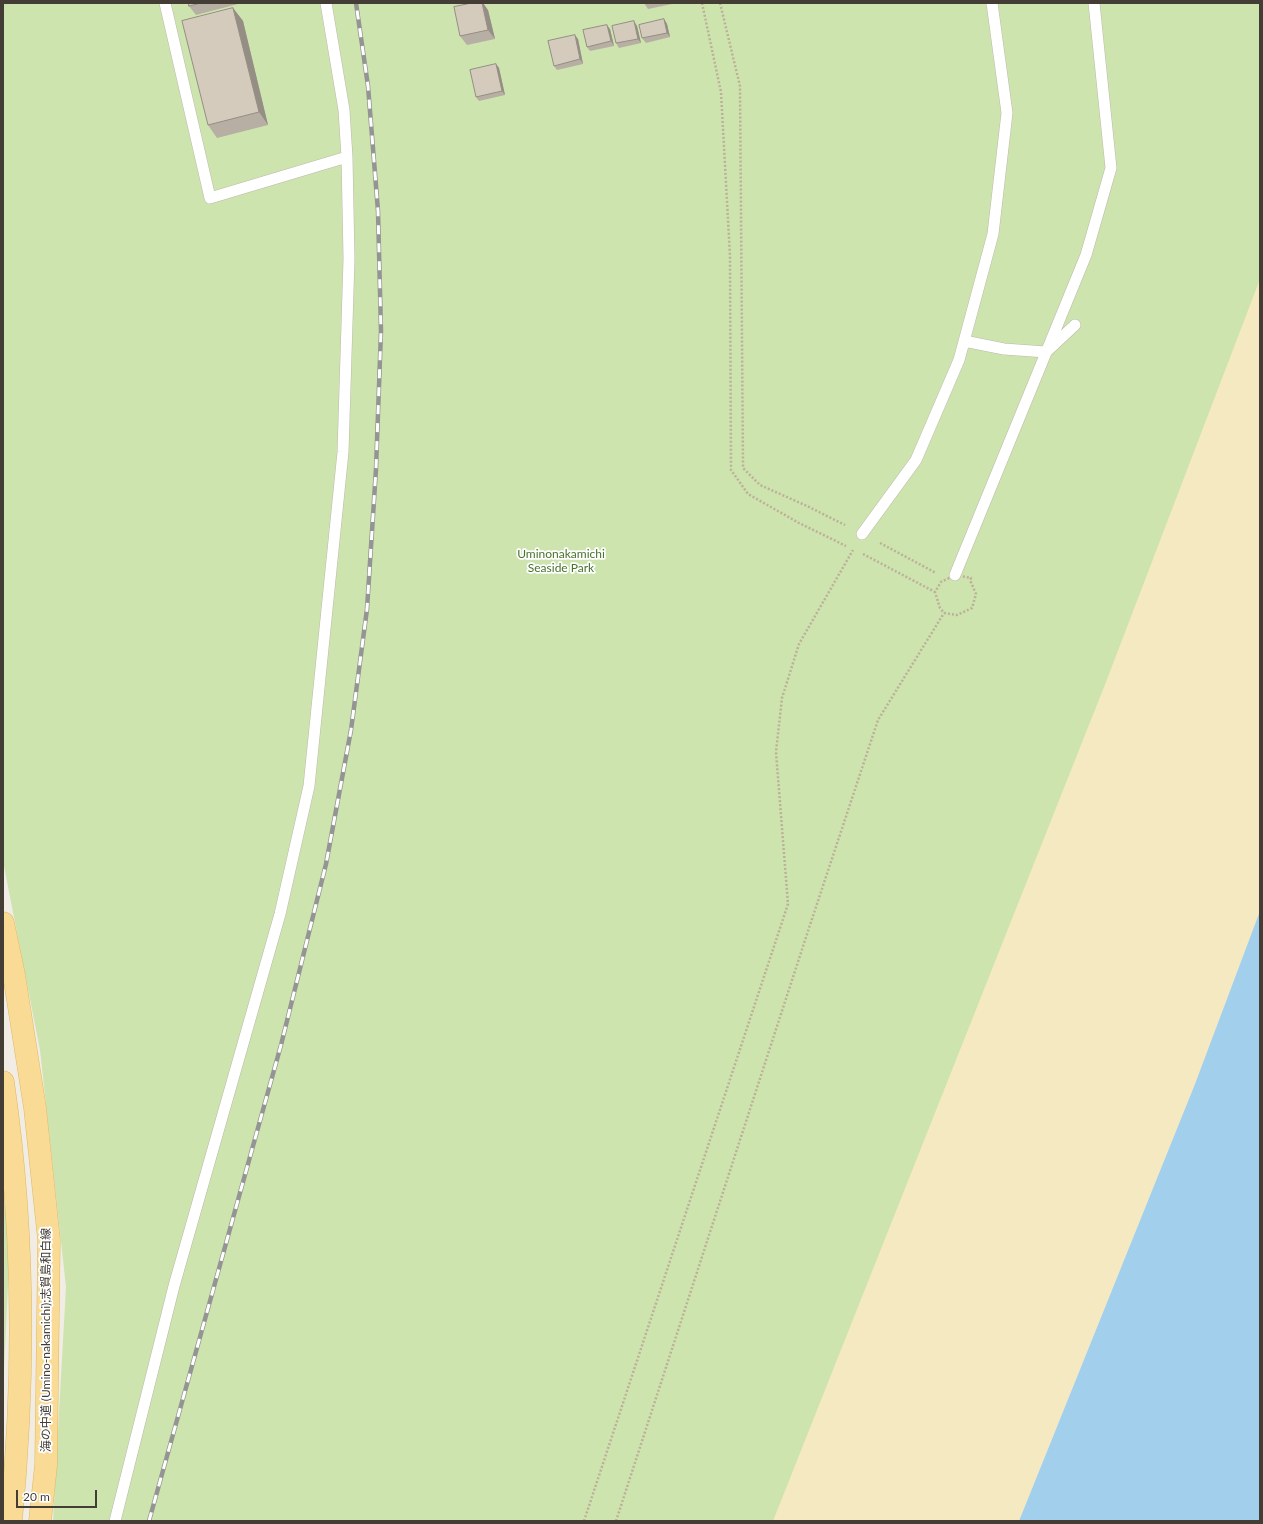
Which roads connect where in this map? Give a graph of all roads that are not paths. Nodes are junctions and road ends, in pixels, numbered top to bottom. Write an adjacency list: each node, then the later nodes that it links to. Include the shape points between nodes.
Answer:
1 (164, 3): 5 (lane, via 210,198)
2 (326, 3): 5 (lane, via 344,110)
3 (992, 3): 7 (lane, via 1007,113 993,234)
4 (1094, 3): 8 (lane, via 1111,168 1086,255)
5 (347, 158): 15 (lane, via 349,259 343,452 309,786 280,914 174,1286)
6 (1075, 325): 8 (lane)
7 (964, 341): 8 (lane, via 1004,349); 9 (lane, via 959,360 916,460)
8 (1046, 352): 10 (lane)
9 (862, 534)
10 (955, 575)
11 (3, 923): 14 (main road, 海の中道 (Umino-nakamichi);志賀島和白線, via 35,1108 49,1240 46,1465)
12 (3, 1082): 13 (main road, via 8,1113 18,1247 20,1353 17,1462)
13 (12, 1521)
14 (40, 1521)
15 (115, 1521)

